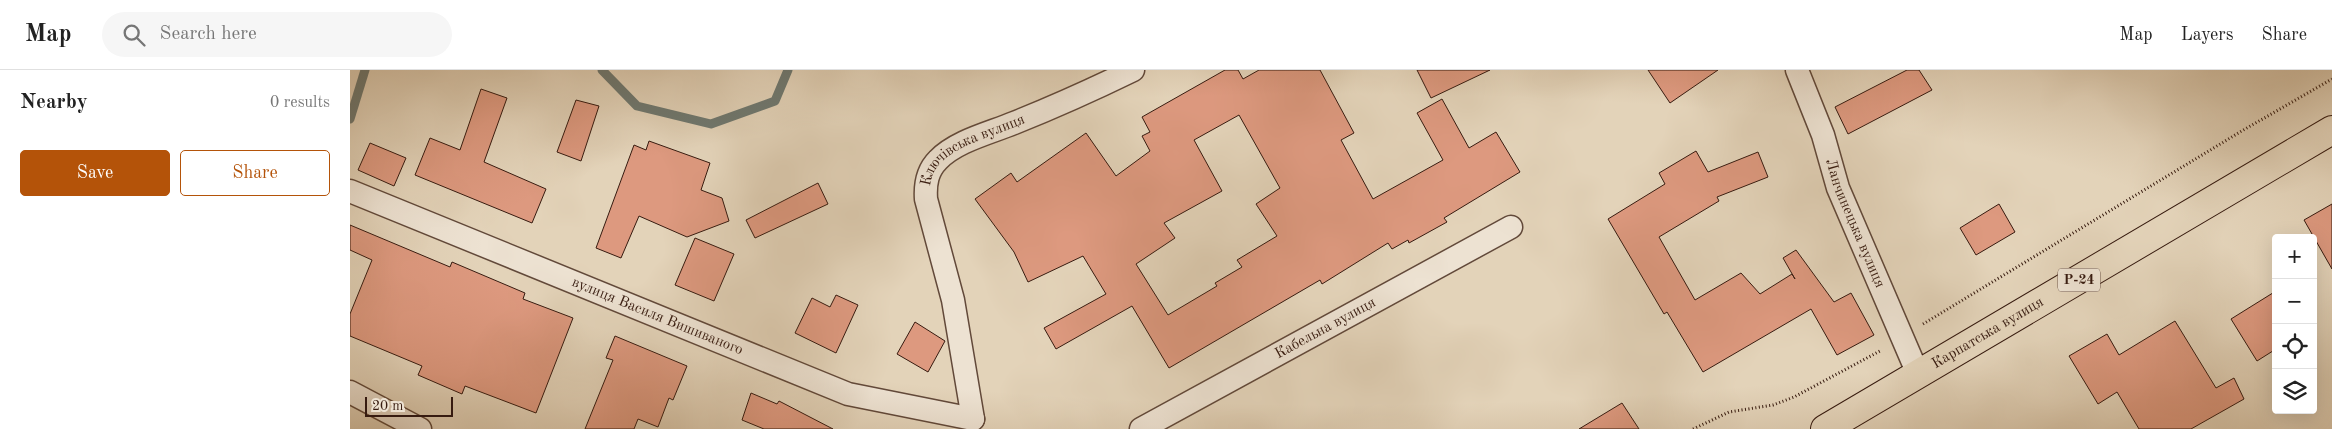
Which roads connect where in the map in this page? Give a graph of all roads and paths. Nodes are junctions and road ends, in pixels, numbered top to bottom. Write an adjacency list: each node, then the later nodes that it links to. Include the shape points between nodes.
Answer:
1 (1133, 70): 10 (street, Ключівська вулиця, via 957,147 937,161 928,175 926,199 953,300)
2 (1797, 70): 7 (street, Ланчинецька вулиця, via 1823,135 1838,188)
3 (2332, 78): 7 (path)
4 (2332, 130): 8 (main road, Карпатська вулиця / Р-24)
5 (350, 191): 10 (street, вулиця Василя Вишиваного, via 848,394)
6 (1511, 227): 12 (street, Кабельна вулиця)
7 (1903, 337): 8 (street, Ланчинецька вулиця); 13 (path, via 1794,397 1773,405 1729,412)
8 (1918, 374): 14 (main road, Карпатська вулиця / Р-24)
9 (350, 392): 11 (street)
10 (976, 424)
11 (420, 429)
12 (1141, 429)
13 (1693, 429)
14 (1825, 429)

